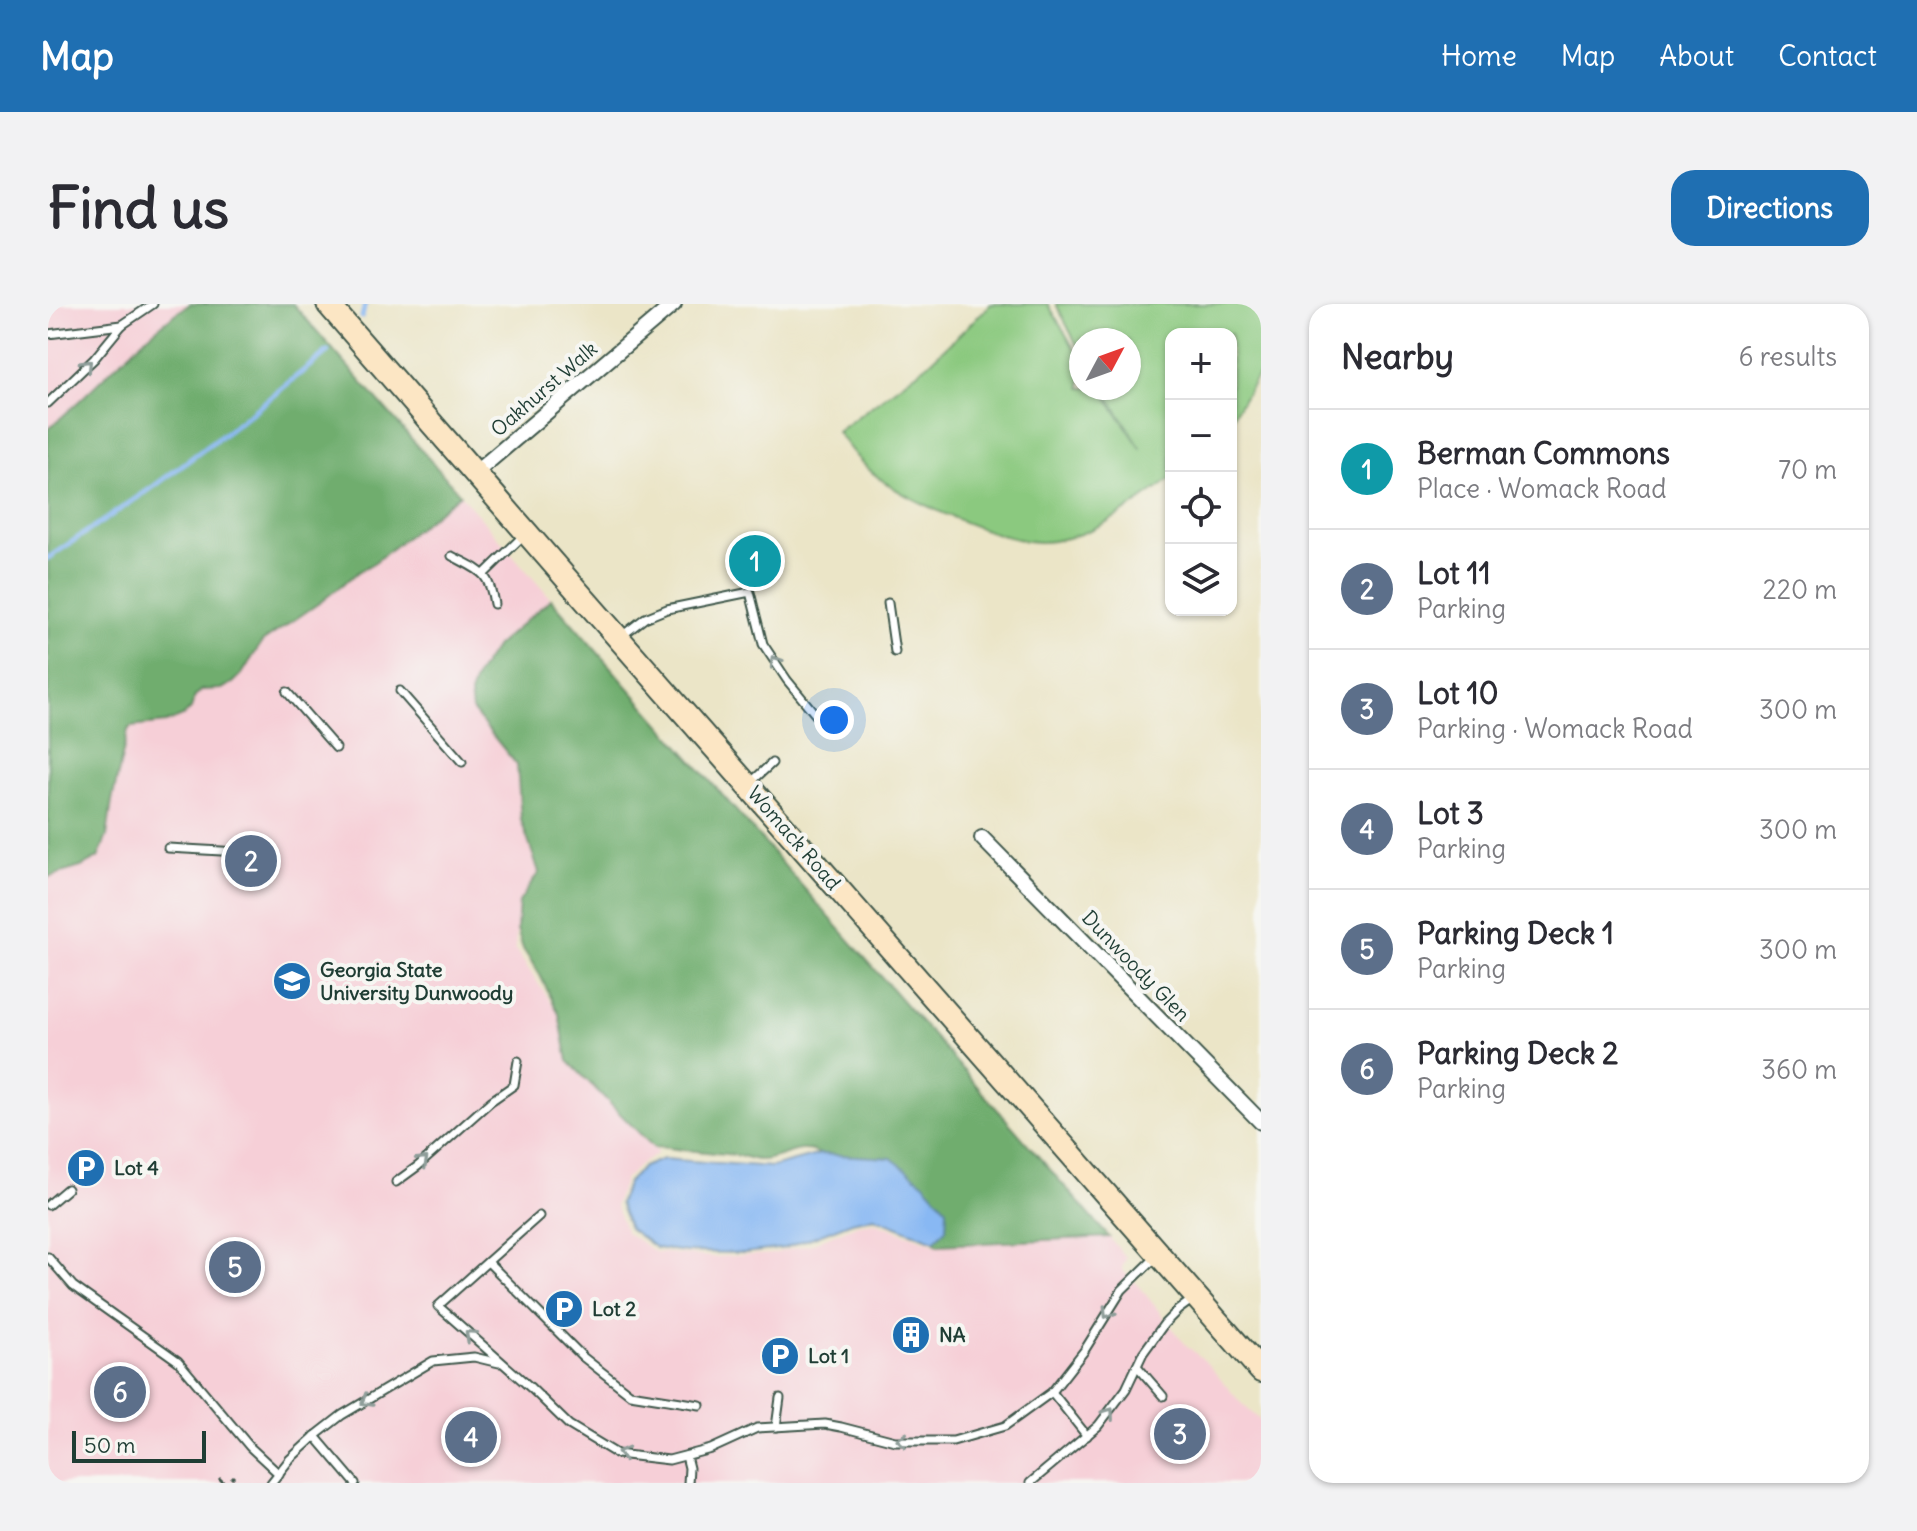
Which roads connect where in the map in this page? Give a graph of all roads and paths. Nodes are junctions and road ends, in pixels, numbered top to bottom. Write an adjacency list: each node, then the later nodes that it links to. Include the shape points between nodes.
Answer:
1 (153, 304): 4 (lane)
2 (328, 304): 7 (street, Womack Road)
3 (674, 304): 7 (street, Oakhurst Walk)
4 (122, 325): 5 (lane); 6 (lane, one-way to 4)
5 (48, 334)
6 (48, 403)
7 (475, 473): 8 (street, Womack Road)
8 (526, 532): 10 (lane); 13 (street, Womack Road)
9 (452, 556): 10 (lane)
10 (484, 574): 12 (lane)
11 (888, 603): 14 (lane)
12 (494, 604)
13 (619, 638): 17 (lane, one-way to 13, via 763,644 750,592 673,607 645,618); 21 (street, Womack Road)
14 (895, 652)
15 (400, 691): 19 (lane)
16 (287, 692): 18 (lane)
17 (820, 720)
18 (336, 748)
19 (462, 762)
20 (772, 763): 21 (lane)
21 (748, 785): 31 (street, Womack Road)
22 (982, 838): 26 (street, Dunwoody Glen)
23 (168, 848): 24 (lane)
24 (239, 852)
25 (518, 1061): 27 (lane, one-way to 25, via 514,1085)
26 (1261, 1122)
27 (396, 1182)
28 (67, 1189): 29 (lane)
29 (49, 1202)
30 (539, 1216): 33 (lane)
31 (1158, 1254): 34 (street, Womack Road); 38 (lane, one-way to 38, via 1122,1290)
32 (48, 1257): 46 (lane, via 73,1286 178,1361)
33 (488, 1262): 35 (lane, one-way to 33, via 438,1306); 41 (lane, via 583,1357 630,1394)
34 (1196, 1297): 36 (lane, via 1164,1324); 37 (street, Womack Road)
35 (502, 1363): 43 (lane, one-way to 43, via 474,1357 433,1361); 45 (lane, one-way to 35, via 669,1460 617,1454 569,1425)
36 (1137, 1366): 39 (lane); 44 (lane, one-way to 36, via 1126,1389)
37 (1261, 1371)
38 (1052, 1392): 42 (lane, one-way to 42, via 1005,1426 953,1441 895,1441 825,1424); 44 (lane)
39 (1163, 1396)
40 (780, 1398): 42 (lane)
41 (700, 1405)
42 (776, 1427): 45 (lane, via 757,1428)
43 (315, 1436): 46 (lane); 50 (lane)
44 (1087, 1436): 52 (lane)
45 (686, 1456): 51 (lane)
46 (279, 1474): 49 (lane)
47 (219, 1478): 48 (path)
48 (224, 1483)
49 (271, 1483)
50 (355, 1483)
51 (688, 1483)
52 (1030, 1483)

